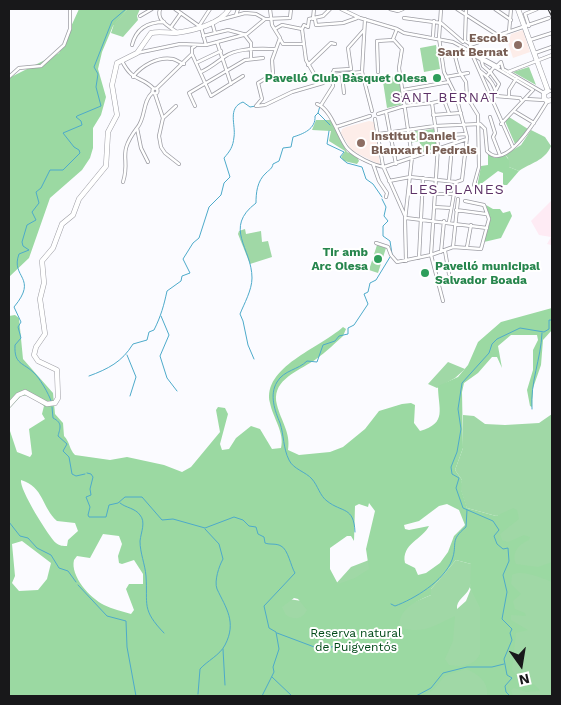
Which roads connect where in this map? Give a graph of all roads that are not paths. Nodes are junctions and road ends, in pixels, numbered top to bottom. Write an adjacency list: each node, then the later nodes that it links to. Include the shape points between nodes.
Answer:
1 (70, 9): 112 (street, via 70,29 64,46 41,66 18,68)
2 (152, 9): 28 (street)
3 (160, 9): 40 (street, via 159,16)
4 (175, 9): 24 (street)
5 (204, 9): 23 (street)
6 (228, 9): 29 (street)
7 (238, 9): 27 (street)
8 (257, 9): 26 (street)
9 (270, 9): 30 (street)
10 (291, 9): 30 (street, via 290,18)
11 (314, 9): 34 (street)
12 (330, 9): 34 (street)
13 (341, 9): 31 (street)
14 (390, 9): 15 (street)
15 (403, 9)
16 (441, 9): 41 (street)
17 (457, 9): 25 (street)
18 (466, 9): 25 (street)
19 (495, 9): 37 (street)
20 (511, 9): 37 (street)
21 (518, 9): 43 (street)
22 (537, 9): 43 (street, via 524,14)
23 (209, 10): 42 (street)
24 (181, 13): 42 (street); 44 (street)
25 (466, 13): 59 (street); 64 (street)
26 (256, 14): 27 (street); 36 (street)
27 (236, 15): 29 (street)
28 (140, 16)
29 (226, 17): 38 (street)
30 (271, 18): 36 (street); 45 (street)
31 (358, 18): 34 (street, via 316,25); 35 (street)
32 (404, 18): 39 (street)
33 (549, 18): 43 (street)
34 (314, 19): 46 (street, via 309,19 308,27 304,25)
35 (365, 19): 47 (street); 48 (street)
36 (265, 20): 55 (street)
37 (511, 20): 53 (street)
38 (215, 21): 42 (street); 52 (street)
39 (434, 21): 41 (street); 58 (street)
40 (164, 22): 44 (street); 69 (street, via 143,27)
41 (441, 23): 60 (street); 64 (street)
42 (200, 26): 51 (street); 56 (street)
43 (527, 26): 53 (street); 63 (street)
44 (170, 27): 50 (street); 51 (street)
45 (275, 29): 46 (street, via 282,26); 61 (street)
46 (302, 29): 67 (street)
47 (397, 29): 58 (street, via 404,33); 62 (street)
48 (364, 30): 102 (street); 108 (street, via 348,48 351,69 334,70)
49 (237, 32): 52 (street); 55 (street); 57 (street)
50 (172, 33): 51 (street); 78 (street, via 151,33)
51 (178, 33)
52 (215, 33): 56 (street)
53 (508, 33): 59 (street)
54 (552, 33): 63 (street)
55 (244, 34): 57 (street); 74 (street, via 251,43)
56 (204, 36): 70 (street)
57 (236, 36): 65 (street)
58 (432, 36): 60 (street)
59 (499, 36): 71 (street)
60 (439, 38): 68 (street); 81 (street)
61 (280, 39): 67 (street, via 283,44); 75 (street)
62 (393, 40): 103 (street, via 377,41); 120 (street, via 402,49 399,67)
63 (530, 40): 79 (street)
64 (464, 41): 68 (street); 71 (street)
65 (217, 42): 70 (street); 76 (street)
66 (333, 43): 93 (street)
67 (304, 44): 93 (street)
68 (460, 44): 77 (street)
69 (132, 45)
70 (206, 45): 72 (street)
71 (470, 45): 77 (street)
72 (194, 47): 78 (street, via 180,44); 80 (street)
73 (552, 47): 79 (street)
74 (251, 49): 75 (street); 83 (street); 84 (street)
75 (276, 49): 119 (street, via 272,60 273,74 258,84 262,99 256,106)
76 (221, 51): 83 (street); 90 (street)
77 (471, 52): 87 (street); 91 (street); 100 (street)
78 (136, 53): 86 (street)
79 (534, 53): 88 (street)
80 (192, 54): 90 (street); 92 (street)
81 (442, 55): 107 (street, via 455,56); 113 (street)
82 (552, 55): 88 (street)
83 (223, 57): 99 (street); 101 (street, via 215,66)
84 (251, 58): 85 (street); 99 (street)
85 (263, 58)
86 (122, 59): 94 (street); 95 (street)
87 (481, 59): 91 (street); 98 (street)
88 (537, 61): 104 (street); 123 (street)
89 (179, 62): 92 (street); 97 (street); 114 (street, via 171,59 151,63 142,67)
90 (198, 62): 101 (street)
91 (490, 63): 96 (street); 98 (street)
92 (184, 64): 97 (street)
93 (308, 65): 119 (street)
94 (116, 66): 95 (street); 205 (street, via 112,91 117,115 108,132 106,166 79,199 73,214 62,224 53,248 42,261 44,282 40,299 45,334 34,355 38,361 57,370 58,398 55,403 47,404 25,392)
95 (125, 66): 114 (street)
96 (499, 67): 104 (street); 106 (street); 115 (street)
97 (179, 68): 122 (street)
98 (486, 69): 106 (street)
99 (228, 70): 117 (street); 118 (street)
100 (478, 70): 111 (street); 150 (street)
101 (201, 72): 117 (street)
102 (362, 72): 109 (street); 137 (street)
103 (378, 72)
104 (508, 72): 123 (street)
105 (468, 73): 107 (street)
106 (491, 73): 111 (street); 121 (street, via 499,84)
107 (461, 74): 113 (street); 125 (street, via 466,82)
108 (332, 75): 109 (street); 119 (street); 152 (street, via 333,86 319,105)
109 (342, 75): 124 (street)
110 (243, 76): 118 (street)
111 (487, 76): 121 (street)
112 (9, 77)
113 (446, 77): 116 (street)
114 (134, 78): 122 (street, via 144,81)
115 (516, 79): 127 (street, via 509,90); 128 (street, via 533,90)
116 (449, 82): 120 (street); 126 (street)
117 (206, 83): 118 (street, via 211,96); 134 (street, via 189,92)
118 (231, 84)
119 (320, 84)
120 (403, 90): 135 (street)
121 (496, 90): 127 (street, via 496,96)
122 (154, 91): 145 (street); 153 (street, via 148,98)
123 (550, 91): 130 (street)
124 (344, 93)
125 (466, 95): 126 (street); 149 (street, via 478,115)
126 (456, 96): 129 (street); 140 (street)
127 (509, 97): 131 (street)
128 (526, 99): 130 (street); 131 (street)
129 (444, 100): 132 (street); 139 (street)
130 (548, 100): 147 (street)
131 (522, 101): 136 (street)
132 (432, 103): 135 (street); 142 (street)
133 (176, 106): 145 (street)
134 (194, 106)
135 (404, 106): 138 (street); 154 (street)
136 (514, 111): 147 (street); 150 (street)
137 (372, 112): 141 (street); 143 (street)
138 (386, 112): 141 (street); 155 (street)
139 (449, 113): 140 (street); 142 (street)
140 (461, 113): 148 (street)
141 (378, 114): 146 (street)
142 (434, 115): 151 (street)
143 (370, 116): 146 (street); 152 (street)
144 (490, 117): 163 (street)
145 (163, 118): 166 (street, via 159,136 161,147)
146 (375, 119): 156 (street)
147 (534, 123): 161 (street)
148 (464, 124): 149 (street); 151 (street); 157 (street)
149 (479, 124): 163 (street, via 485,129 487,151 494,156); 177 (street, via 479,167)
150 (501, 124): 161 (street)
151 (435, 126): 154 (street); 158 (street)
152 (336, 127): 167 (street, via 347,148)
153 (138, 128): 165 (street, via 141,148); 175 (street, via 124,148 126,172)
154 (406, 130): 155 (street); 164 (street)
155 (390, 132): 156 (street); 168 (street)
156 (379, 134): 169 (street)
157 (466, 134): 158 (street); 159 (street)
158 (436, 136): 162 (street)
159 (467, 139): 160 (street); 176 (street, via 462,181)
160 (452, 144): 162 (street); 174 (street)
161 (513, 147): 163 (street)
162 (438, 150): 164 (street); 172 (street)
163 (500, 155)
164 (412, 159): 168 (street); 170 (street)
165 (148, 162)
166 (179, 164)
167 (374, 164): 169 (street); 180 (street)
168 (396, 164): 169 (street)
169 (384, 167): 173 (street)
170 (410, 178): 171 (street); 173 (street); 187 (street)
171 (423, 178): 172 (street); 188 (street)
172 (435, 179): 174 (street); 178 (street)
173 (389, 181): 187 (street)
174 (449, 181): 176 (street)
175 (123, 182)
176 (456, 182): 179 (street)
177 (474, 185)
178 (435, 194): 179 (street); 183 (street)
179 (453, 194): 184 (street)
180 (386, 196)
181 (458, 200): 185 (street)
182 (465, 201): 186 (street, via 484,205)
183 (434, 207): 184 (street); 189 (street)
184 (451, 208): 191 (street)
185 (456, 210): 186 (street); 192 (street)
186 (486, 214): 194 (street, via 489,219)
187 (406, 218): 188 (street); 202 (street)
188 (420, 219): 189 (street); 201 (street)
189 (433, 220): 190 (street); 200 (street)
190 (444, 221): 191 (street); 199 (street)
191 (449, 222): 192 (street)
192 (454, 223): 193 (street); 196 (street)
193 (471, 225): 194 (street); 197 (street)
194 (487, 228): 197 (street, via 481,249)
195 (376, 244): 202 (street, via 388,248 396,262)
196 (453, 246): 197 (street); 198 (street)
197 (467, 247)
198 (445, 250): 199 (street); 203 (street)
199 (441, 252): 200 (street)
200 (431, 255): 201 (street); 204 (street)
201 (419, 258): 202 (street)
202 (406, 261)
203 (449, 274)
204 (443, 301)
205 (9, 405)

